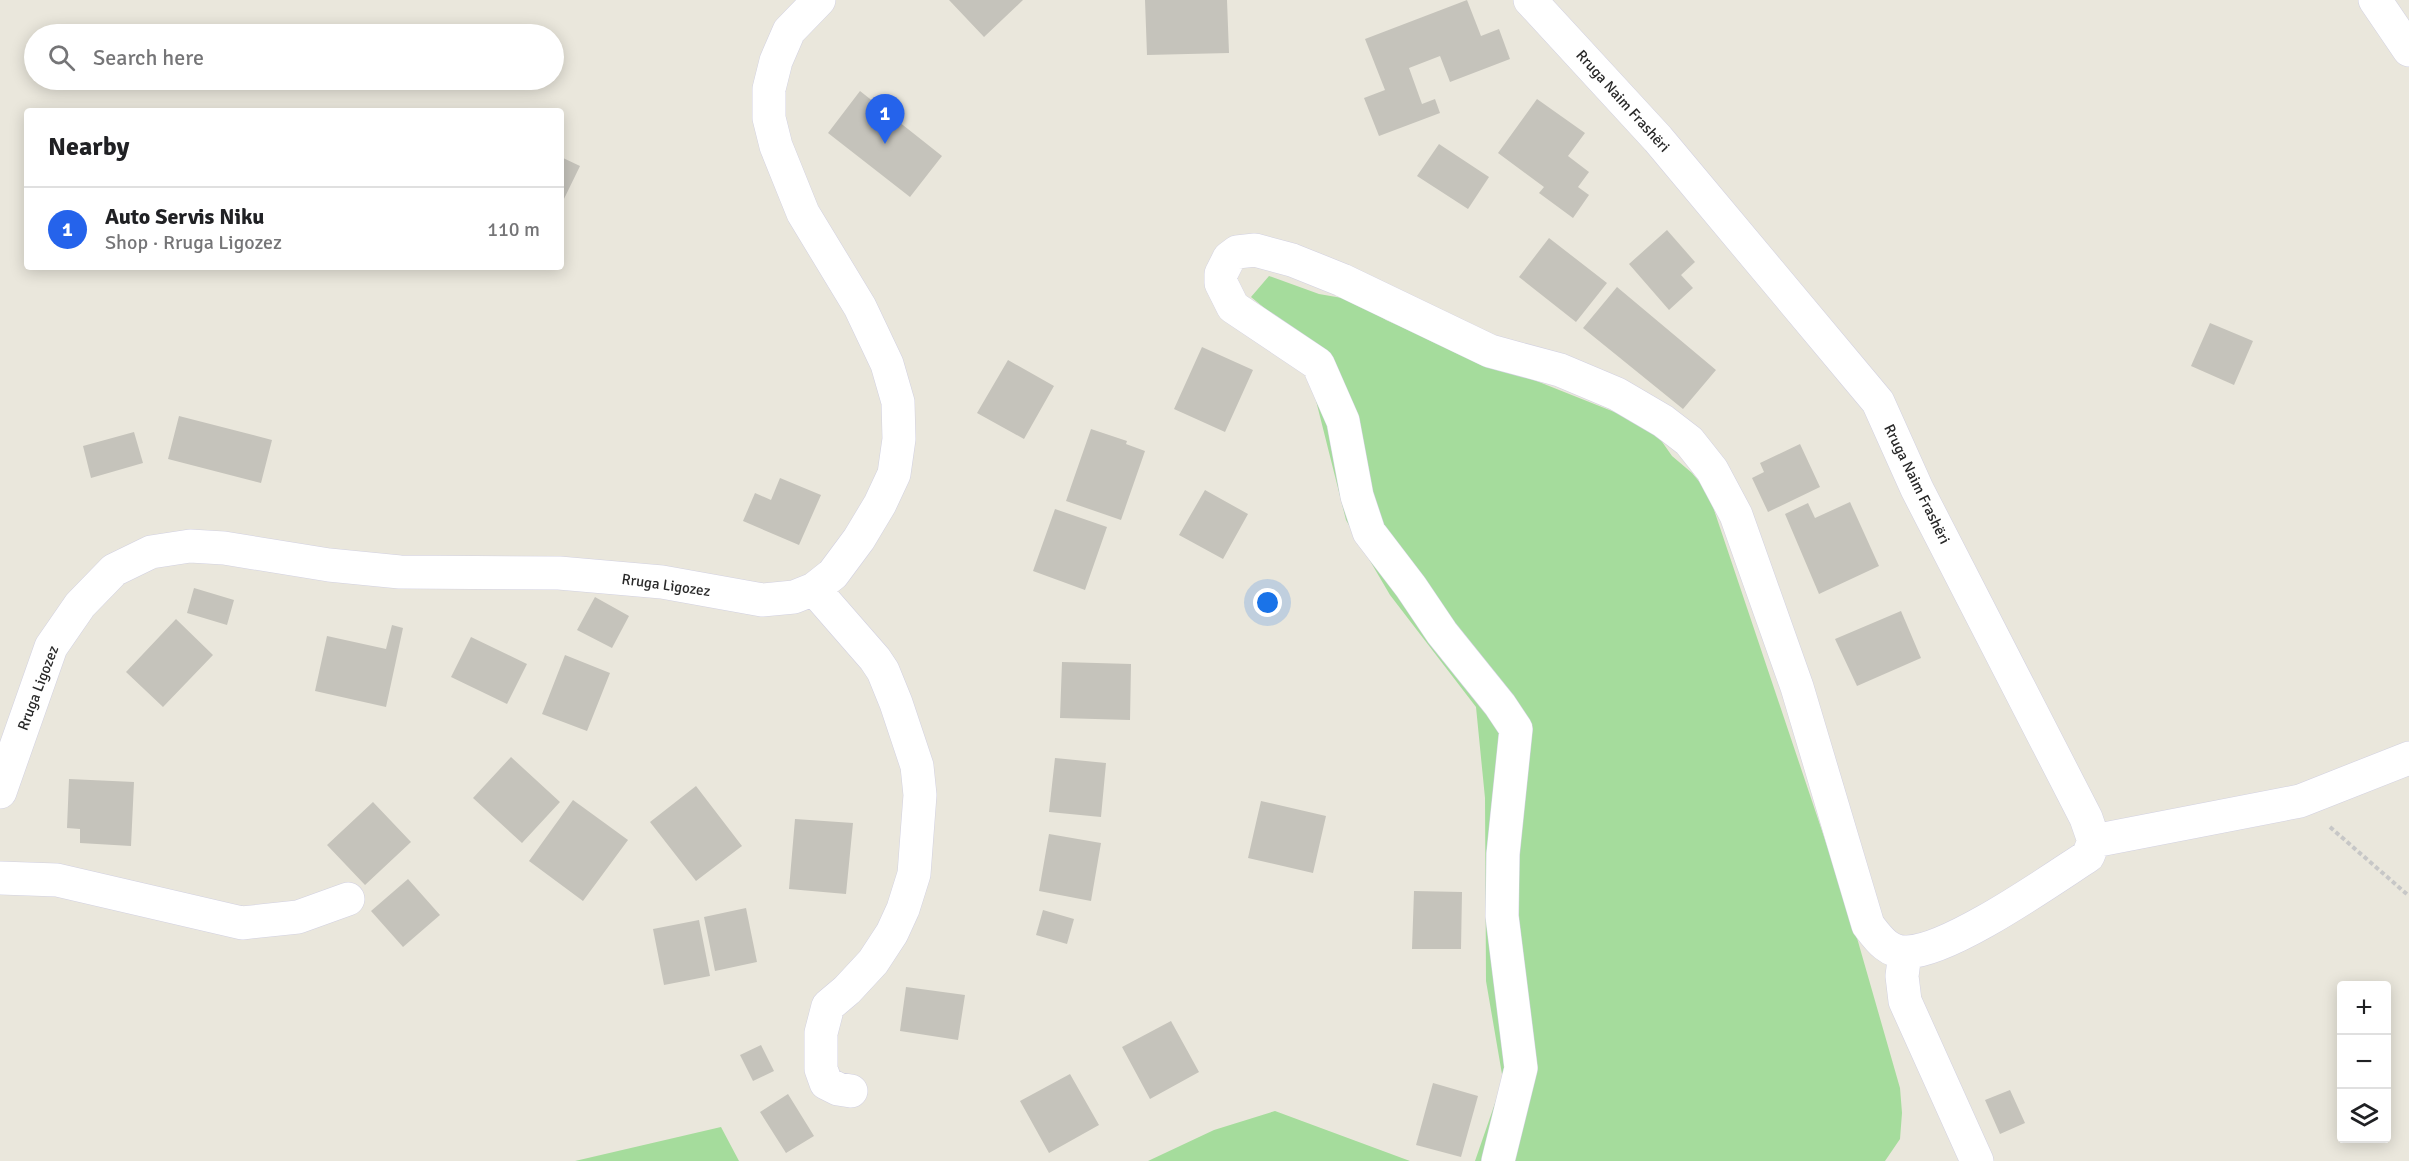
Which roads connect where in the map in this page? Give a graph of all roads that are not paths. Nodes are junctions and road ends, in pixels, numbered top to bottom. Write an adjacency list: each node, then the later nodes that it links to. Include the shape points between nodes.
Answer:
1 (819, 0): 5 (street, Rruga Ligozez, via 789,31 776,61 769,89 769,118 802,213 860,307 887,364 898,402 899,440 894,474 880,504 833,574)
2 (1530, 0): 8 (street, Rruga Naim Frashëri, via 1658,139 1878,402 1917,489 2086,818)
3 (2375, 0): 4 (street)
4 (2409, 50)
5 (814, 589): 7 (street, Rruga Ligozez, via 794,597 762,600 662,582 570,574 400,572 190,546 151,552 114,570 80,605 51,647); 12 (street, via 883,671 917,766 920,795 914,874 903,909 873,962 828,1006 823,1019 821,1069 826,1083)
6 (2409, 758): 8 (street, via 2300,801)
7 (0, 792)
8 (2094, 841): 11 (street, via 2088,856 1986,921 1929,949)
9 (0, 878): 10 (street, via 57,880 242,923 298,917)
10 (348, 899)
11 (1905, 953): 13 (street, via 1884,945 1868,925 1797,687 1736,515 1712,470 1689,441 1617,394 1560,370 1490,351 1292,260 1255,250 1237,252 1221,274 1221,283 1233,307 1318,364 1343,421 1357,496 1369,532 1516,729 1503,854 1502,916 1521,1068); 14 (street, via 1905,1001)
12 (851, 1091)
13 (1498, 1161)
14 (1977, 1161)

